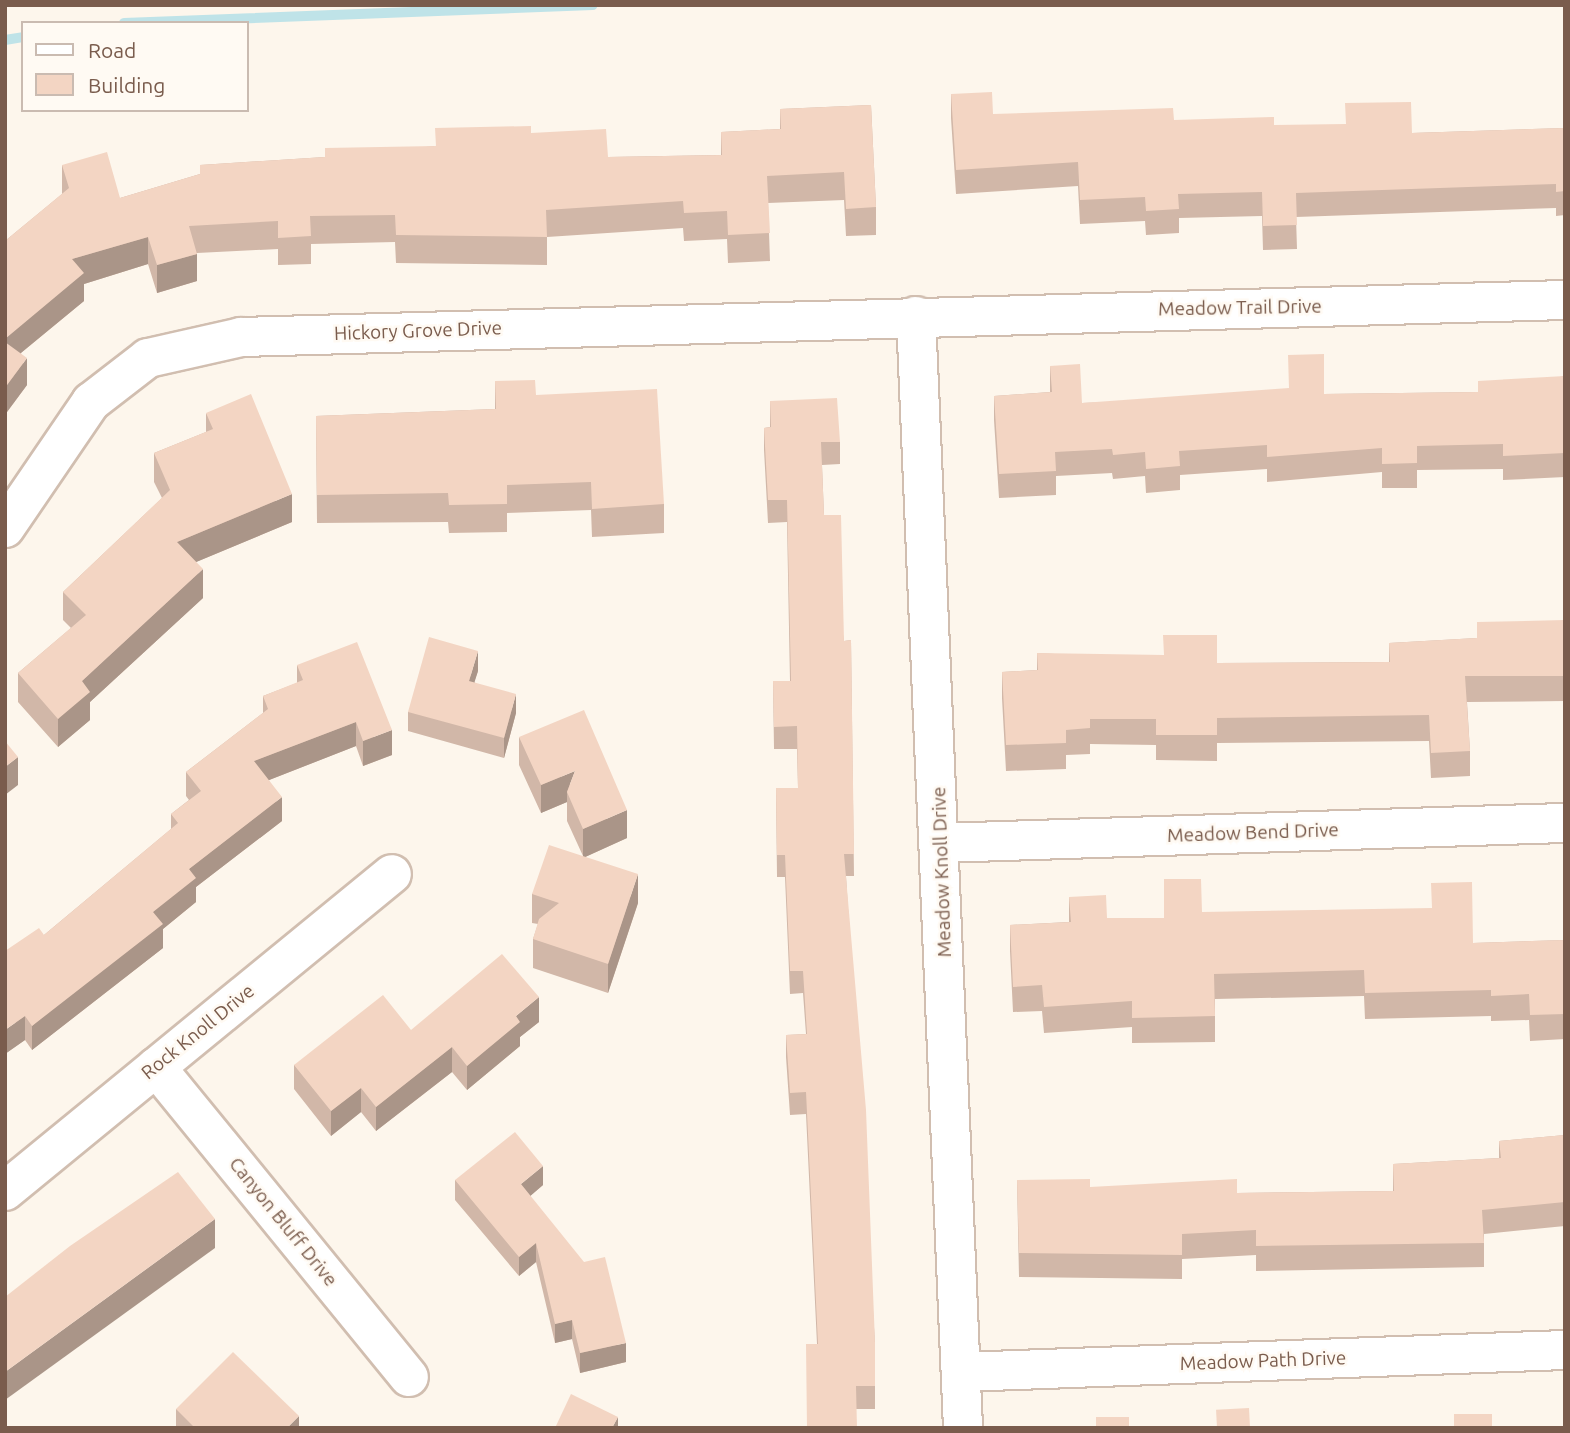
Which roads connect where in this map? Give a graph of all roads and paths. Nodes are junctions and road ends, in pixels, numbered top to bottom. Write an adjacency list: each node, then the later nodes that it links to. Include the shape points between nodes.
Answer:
1 (1565, 300): 2 (street, Meadow Trail Drive)
2 (916, 316): 3 (street, Hickory Grove Drive, via 205,342 148,358 91,402); 5 (street, Meadow Knoll Drive)
3 (5, 528)
4 (1565, 823): 5 (street, Meadow Bend Drive)
5 (941, 843): 10 (street, Meadow Knoll Drive)
6 (392, 874): 7 (street, Rock Knoll Drive)
7 (156, 1067): 8 (street, Rock Knoll Drive); 11 (street, Canyon Bluff Drive)
8 (5, 1191)
9 (1565, 1350): 10 (street, Meadow Path Drive)
10 (962, 1372): 12 (street, Meadow Knoll Drive)
11 (410, 1377)
12 (963, 1428)

